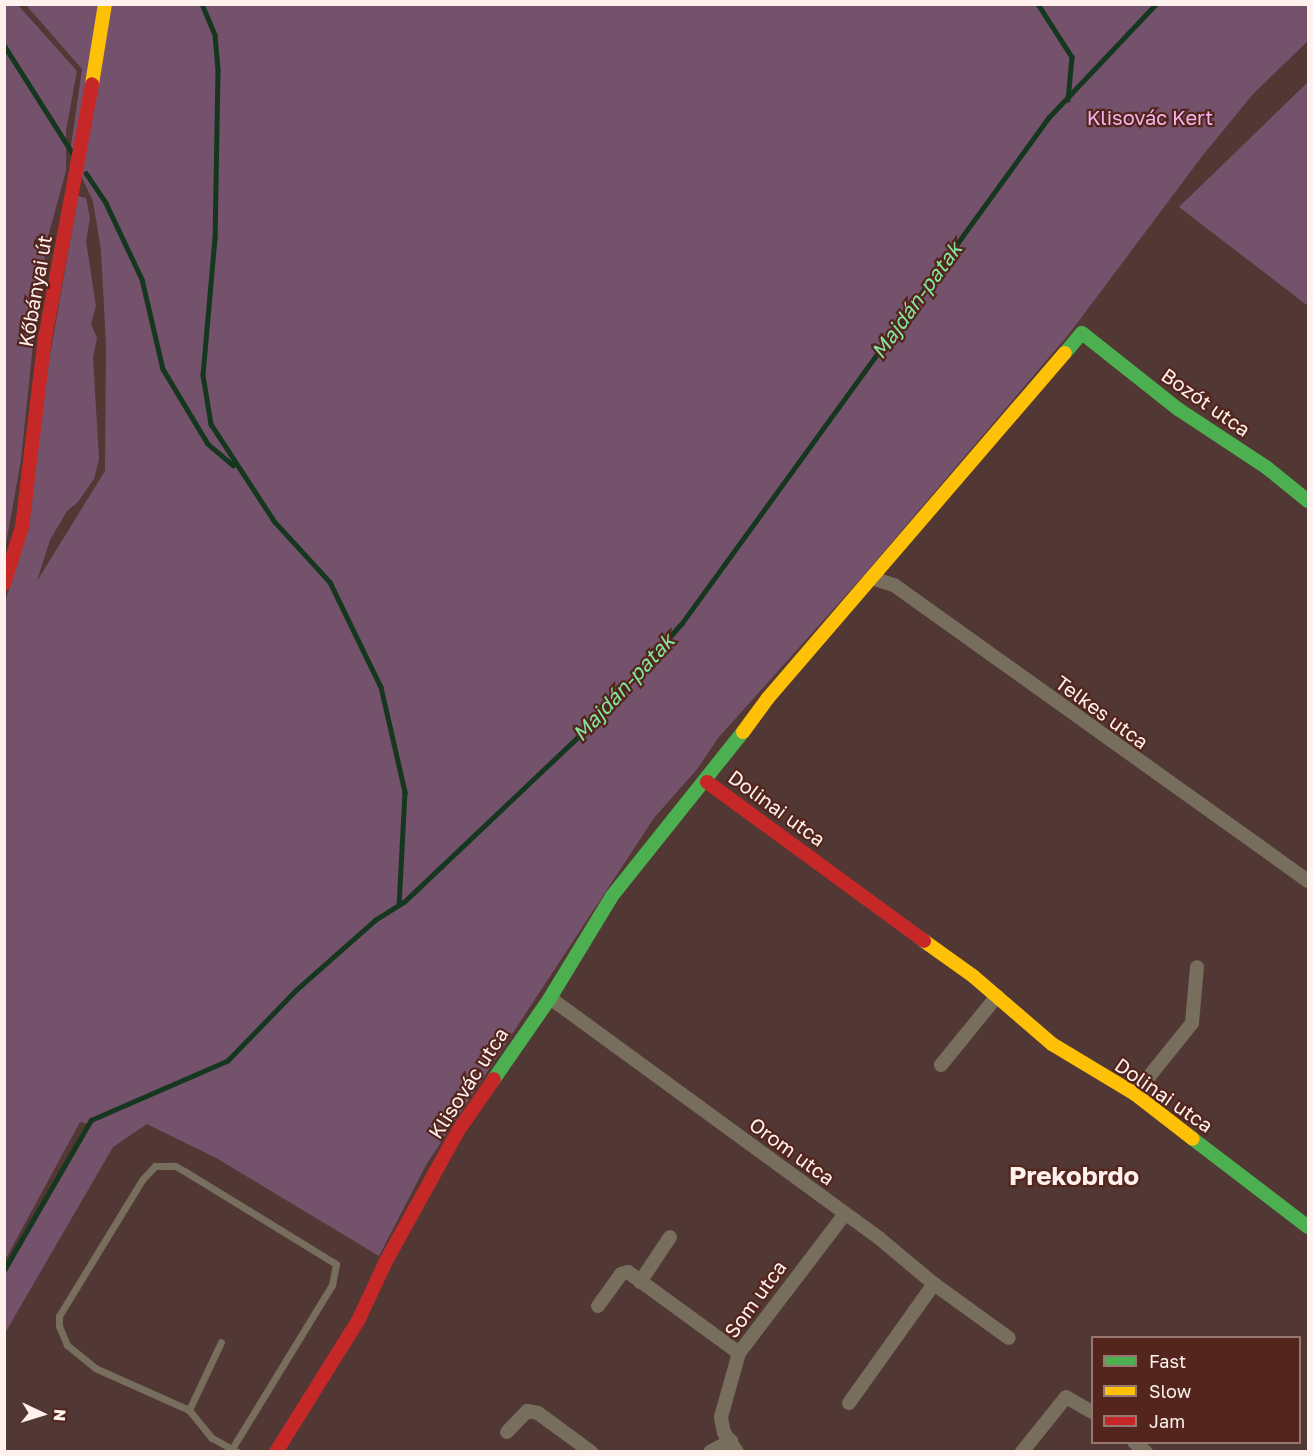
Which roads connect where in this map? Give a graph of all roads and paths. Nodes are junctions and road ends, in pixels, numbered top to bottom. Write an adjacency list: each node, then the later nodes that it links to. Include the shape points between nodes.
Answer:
1 (105, 4): 5 (street, Kőbányai út, via 81,155 45,338 22,527)
2 (1082, 333): 3 (street, Bozót utca, via 1178,409 1266,467); 4 (street, Klisovác utca)
3 (1308, 501)
4 (872, 578): 6 (street, Klisovác utca, via 768,698); 7 (street, Telkes utca, via 894,585)
5 (4, 584)
6 (707, 782): 9 (street, Dolinai utca); 10 (street, Klisovác utca, via 657,836 612,896)
7 (1308, 881)
8 (1197, 967): 12 (street, via 1192,1023)
9 (997, 996): 11 (street); 12 (street, Dolinai utca, via 1052,1044)
10 (550, 998): 13 (street, Orom utca); 28 (street, Klisovác utca, via 458,1131 386,1261 358,1321)
11 (941, 1065)
12 (1135, 1094): 14 (street, Dolinai utca)
13 (845, 1214): 17 (street, Orom utca); 21 (street, Som utca)
14 (1308, 1227)
15 (670, 1237): 16 (street)
16 (640, 1282): 18 (street, via 628,1272 621,1274); 21 (street)
17 (934, 1284): 19 (street, Orom utca); 22 (street)
18 (598, 1306)
19 (1009, 1338)
20 (221, 1342): 23 (lane)
21 (738, 1353): 26 (street, Som utca, via 721,1417)
22 (849, 1403)
23 (189, 1410): 27 (lane, via 212,1438); 27 (lane, via 95,1368 67,1345 59,1326 59,1316 142,1180 155,1166 186,1172 333,1259 338,1269 333,1285)
24 (1091, 1411): 31 (street, via 1066,1397)
25 (507, 1432): 29 (street, via 527,1411 538,1413)
26 (734, 1447): 30 (street)
27 (235, 1449)
28 (276, 1452)
29 (591, 1452)
30 (710, 1452)
31 (1022, 1452)

